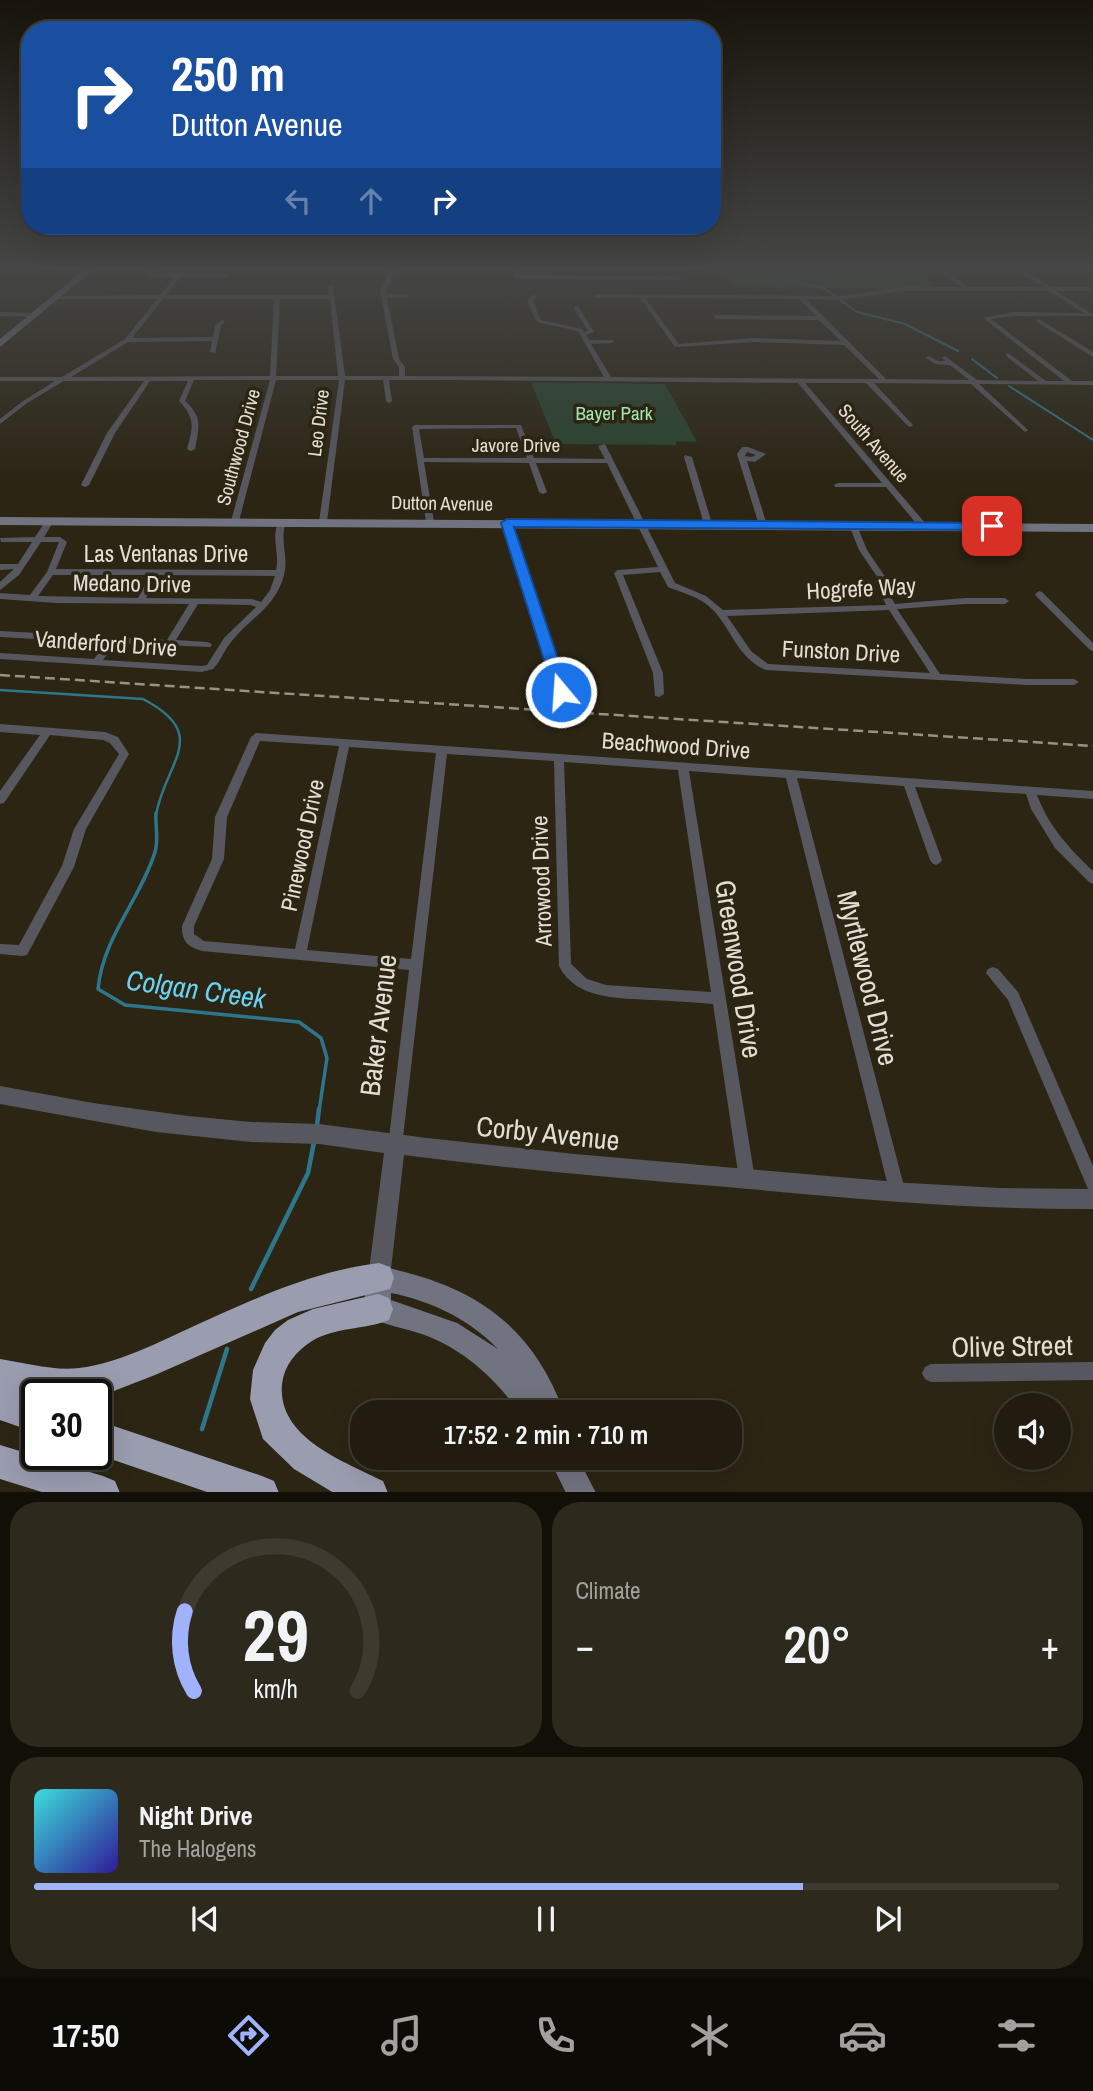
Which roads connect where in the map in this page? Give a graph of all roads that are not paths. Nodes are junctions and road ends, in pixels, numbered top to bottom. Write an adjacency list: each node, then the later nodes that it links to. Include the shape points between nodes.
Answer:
1 (215, 339): 14 (street)
2 (127, 340): 3 (street); 24 (street)
3 (160, 340)
4 (274, 340): 25 (street, Southwood Drive)
5 (337, 340): 21 (street, Leo Drive)
6 (392, 340): 23 (street)
7 (673, 340): 13 (street, via 677,345 753,340)
8 (842, 340): 13 (street)
9 (1014, 340): 34 (street)
10 (1069, 340): 16 (street)
11 (611, 341): 12 (street)
12 (589, 342): 26 (street)
13 (845, 343): 31 (street)
14 (213, 352)
15 (1008, 355): 32 (street)
16 (1093, 355)
17 (929, 358): 19 (street)
18 (945, 358): 19 (street)
19 (952, 363): 33 (street)
20 (0, 379): 24 (street)
21 (342, 379): 22 (street); 25 (street); 55 (street, Leo Drive)
22 (386, 379): 23 (street); 36 (street)
23 (402, 379): 26 (street)
24 (64, 380): 27 (street); 37 (street)
25 (273, 380): 28 (street); 53 (street, Southwood Drive)
26 (609, 380): 29 (street)
27 (147, 381): 28 (street); 47 (street, via 111,433)
28 (191, 381): 41 (street, via 182,401 197,420)
29 (800, 381): 30 (street); 49 (street, South Avenue)
30 (868, 381): 31 (street); 38 (street)
31 (884, 381): 33 (street)
32 (1044, 382): 33 (street); 34 (street)
33 (974, 383): 39 (street)
34 (1071, 383): 35 (street)
35 (1093, 383)
36 (389, 401)
37 (0, 422)
38 (909, 425)
39 (1025, 430)
40 (602, 446): 46 (street, Funston Drive)
41 (191, 449)
42 (688, 457): 59 (street)
43 (742, 457): 60 (street)
44 (422, 460): 45 (street, Javore Drive); 45 (street, via 415,427 519,426); 56 (street)
45 (532, 460): 46 (street, Javore Drive); 50 (street)
46 (609, 461): 58 (street, Funston Drive)
47 (85, 485)
48 (838, 485): 49 (street)
49 (889, 485): 62 (street, South Avenue)
50 (543, 492)
51 (0, 521): 52 (main road, Dutton Avenue)
52 (50, 521): 53 (main road, Dutton Avenue); 64 (street)
53 (234, 521): 54 (main road, Dutton Avenue)
54 (282, 522): 55 (main road, Dutton Avenue); 71 (street, via 276,534 283,559)
55 (323, 522): 56 (main road, Dutton Avenue)
56 (430, 522): 57 (main road, Dutton Avenue)
57 (507, 523): 58 (main road, Dutton Avenue); 91 (street)
58 (641, 524): 59 (main road, Dutton Avenue); 68 (street, Funston Drive)
59 (708, 524): 60 (main road, Dutton Avenue)
60 (763, 525): 61 (main road, Dutton Avenue)
61 (853, 525): 62 (main road, Dutton Avenue); 80 (street, via 886,584)
62 (923, 526): 63 (main road, Dutton Avenue)
63 (1093, 528)
64 (36, 539): 65 (street); 66 (street); 69 (street, via 63,542)
65 (1, 540)
66 (20, 566): 67 (street); 72 (street)
67 (0, 567)
68 (661, 569): 81 (street, Funston Drive, via 671,585 707,600); 92 (street, via 618,573 659,673)
69 (51, 572): 70 (street, Las Ventanas Drive); 75 (street)
70 (156, 572): 71 (street, Las Ventanas Drive); 77 (street)
71 (280, 573): 79 (street, via 277,589)
72 (0, 587)
73 (1039, 594): 86 (street)
74 (0, 596): 75 (street, Medano Drive)
75 (32, 599): 77 (street, Medano Drive)
76 (1004, 601): 80 (street, Hogrefe Way)
77 (140, 602): 78 (street, Medano Drive)
78 (194, 603): 79 (street, Medano Drive); 84 (street)
79 (263, 606): 88 (street, Vanderford Drive, via 226,640 209,667)
80 (892, 608): 81 (street, Hogrefe Way); 89 (street)
81 (720, 613): 89 (street, Funston Drive, via 744,651 766,667)
82 (0, 634): 83 (street)
83 (112, 640): 84 (street); 88 (street)
84 (170, 643): 85 (street)
85 (207, 645)
86 (1092, 646)
87 (0, 656): 88 (street, Vanderford Drive)
88 (97, 662)
89 (936, 675): 90 (street, Funston Drive)
90 (1074, 682)
91 (561, 692)
92 (659, 694)
93 (0, 728): 94 (street)
94 (48, 731): 103 (street); 106 (street, via 105,736 121,746 124,754 80,829 68,867 22,951)
95 (345, 743): 96 (street, Beachwood Drive); 107 (street, Pinewood Drive); 107 (street, Beachwood Drive, via 256,737 221,817 218,859 188,926 188,937 202,946)
96 (442, 749): 97 (street, Beachwood Drive); 108 (street, Baker Avenue)
97 (559, 758): 98 (street, Beachwood Drive); 110 (street, Arrowood Drive, via 565,966 574,979 606,991)
98 (683, 766): 99 (street, Beachwood Drive); 110 (street, Greenwood Drive)
99 (790, 774): 100 (street, Beachwood Drive); 115 (street, Myrtlewood Drive)
100 (908, 782): 101 (street, Beachwood Drive); 104 (street)
101 (1030, 790): 102 (street, Beachwood Drive); 105 (street, via 1059,845)
102 (1093, 795)
103 (0, 800)
104 (936, 860)
105 (1093, 879)
106 (0, 949)
107 (300, 955): 108 (street)
108 (416, 965): 112 (street, Baker Avenue)
109 (993, 974): 114 (street, via 1013,996)
110 (718, 998): 113 (street, Greenwood Drive)
111 (0, 1095): 112 (street, Corby Avenue, via 136,1119 254,1132 300,1132)
112 (395, 1146): 113 (street, Corby Avenue); 117 (street, Baker Avenue)
113 (747, 1179): 115 (street, Corby Avenue)
114 (1093, 1185)
115 (898, 1194): 116 (street, Corby Avenue)
116 (1093, 1199)
117 (378, 1293): 120 (highway, via 360,1279 313,1292 98,1381 51,1383); 121 (main road, via 415,1317 462,1338 497,1363); 122 (main road, via 405,1283 445,1296 484,1320 534,1374); 131 (highway, via 282,1342 266,1380 266,1404 276,1427 326,1470)
118 (1093, 1371): 119 (street, Olive Street)
119 (931, 1373)
120 (0, 1375)
121 (528, 1400)
122 (546, 1400)
123 (0, 1404): 124 (highway)
124 (21, 1411)
125 (112, 1442): 130 (highway)
126 (0, 1462): 129 (highway)
127 (571, 1470): 128 (main road)
128 (580, 1489)
129 (97, 1491)
130 (259, 1492)
131 (370, 1492)

